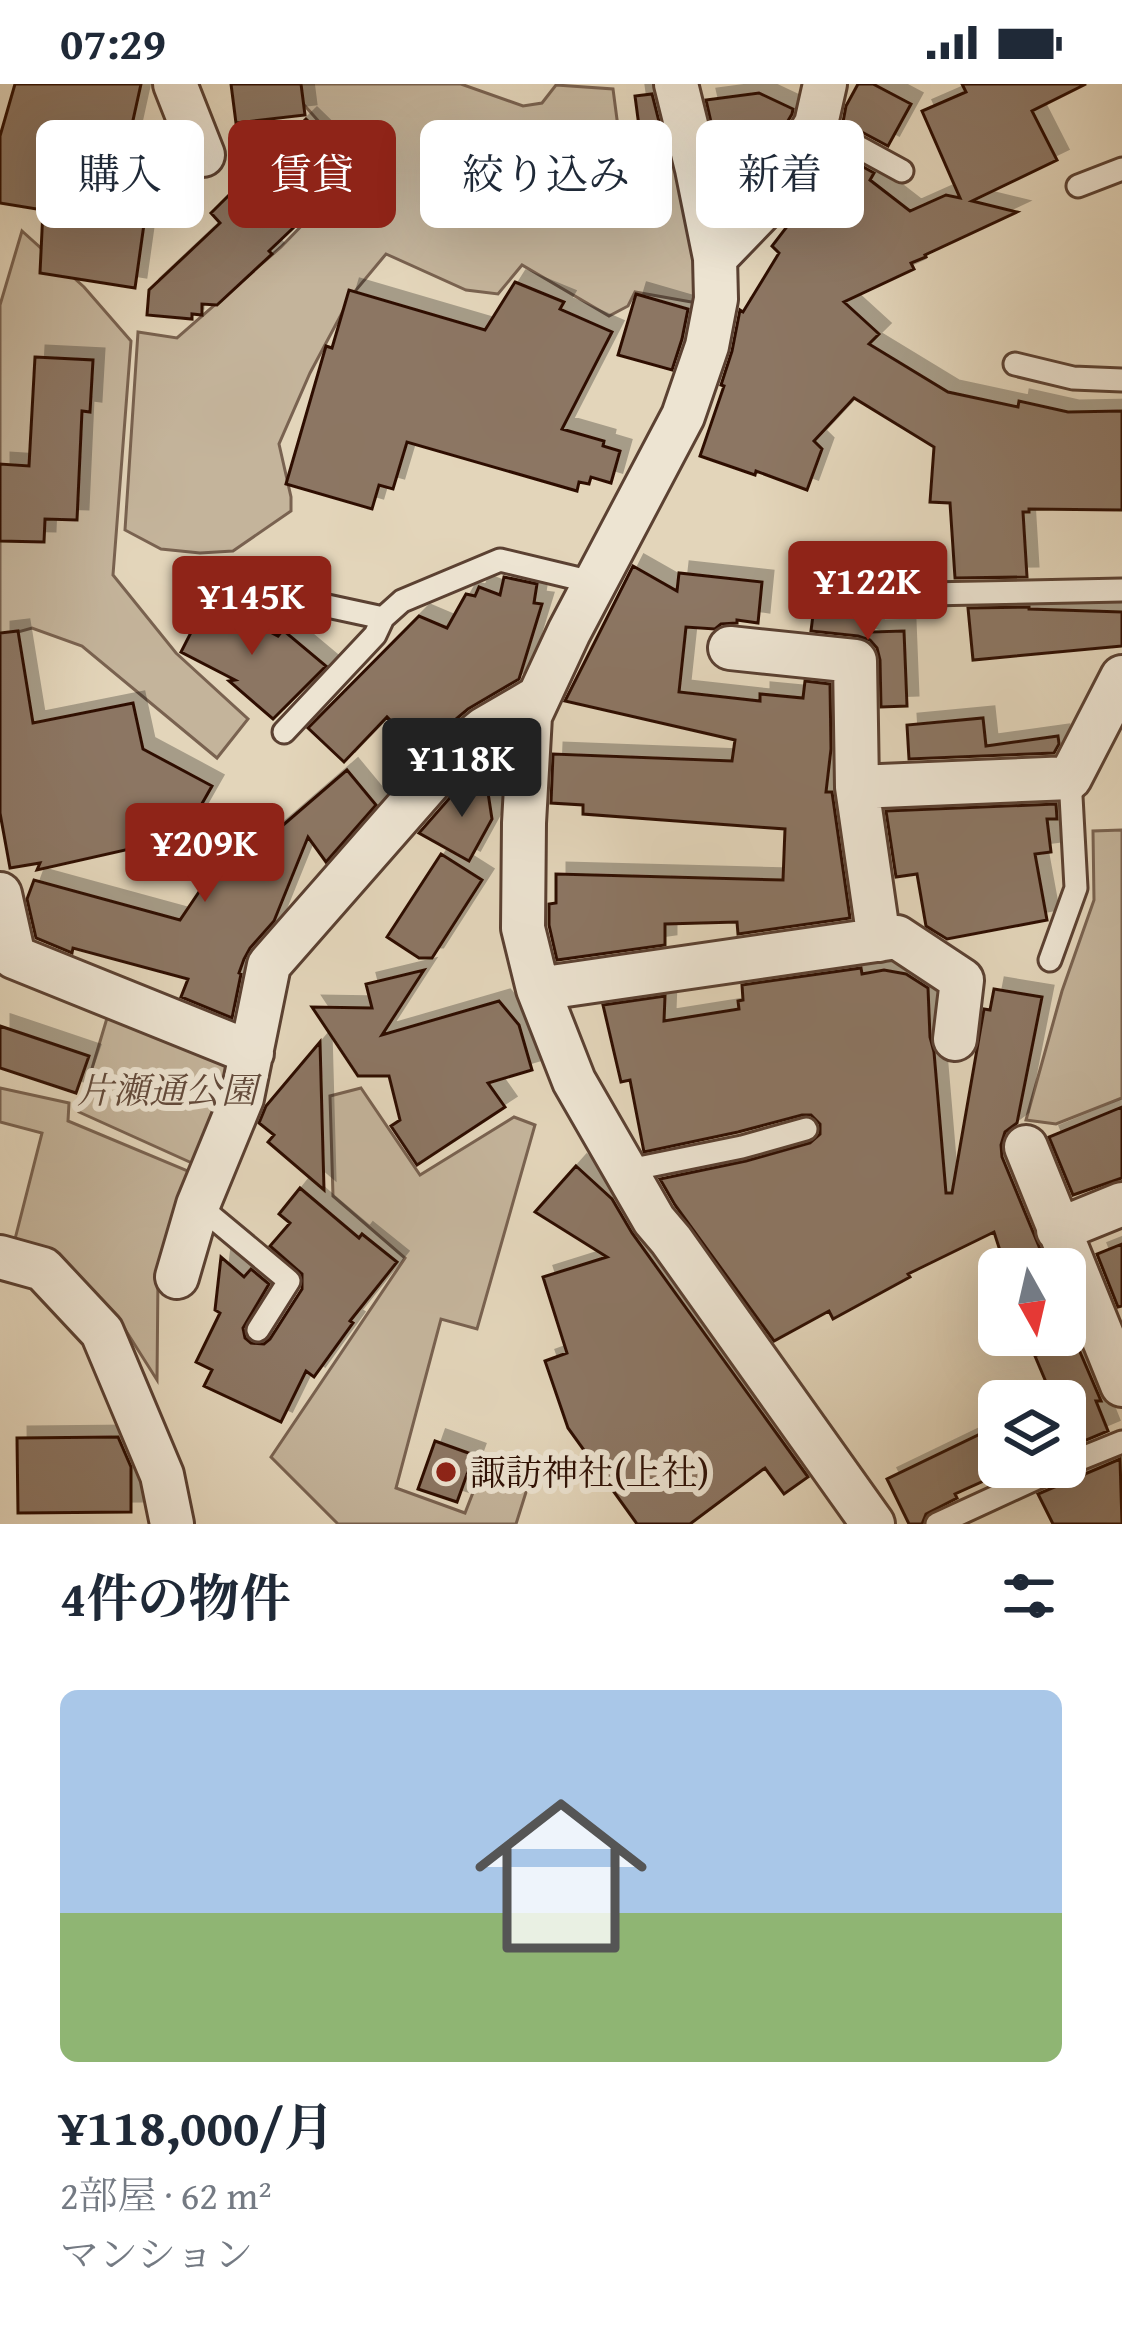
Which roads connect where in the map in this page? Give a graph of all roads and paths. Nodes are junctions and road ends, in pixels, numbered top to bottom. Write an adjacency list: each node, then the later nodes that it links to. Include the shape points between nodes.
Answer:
1 (175, 84): 4 (street)
2 (676, 84): 8 (street)
3 (820, 104): 6 (lane); 8 (street, via 770,201)
4 (189, 120)
5 (1122, 169): 7 (lane)
6 (902, 171)
7 (1078, 186)
8 (715, 258): 12 (street, via 707,346 683,416)
9 (1015, 364): 10 (lane)
10 (1122, 380)
11 (193, 577): 15 (lane)
12 (596, 584): 15 (lane, via 500,560 402,601); 18 (street)
13 (1122, 590): 14 (lane)
14 (927, 594)
15 (382, 618): 19 (lane)
16 (730, 648): 21 (street, via 855,661)
17 (1122, 677): 20 (street)
18 (537, 698): 25 (street, via 523,928); 27 (street, via 455,753 269,965)
19 (284, 732)
20 (1070, 778): 21 (street); 24 (lane, via 1076,888)
21 (857, 787): 23 (street)
22 (0, 894): 27 (street, via 14,957)
23 (879, 940): 25 (street); 26 (street, via 897,937 962,980)
24 (1050, 960)
25 (538, 988): 30 (street, via 574,1081)
26 (956, 1039)
27 (252, 1053): 32 (street)
28 (806, 1129): 30 (lane)
29 (1026, 1147): 33 (street)
30 (624, 1171): 42 (street)
31 (1122, 1204): 33 (street)
32 (198, 1205): 35 (street); 36 (lane, via 289,1281)
33 (1058, 1230): 37 (street)
34 (0, 1257): 41 (street, via 43,1269 102,1332 162,1475)
35 (177, 1277)
36 (258, 1330)
37 (1122, 1385)
38 (1122, 1442): 39 (lane)
39 (1086, 1457)
40 (1015, 1488): 43 (lane)
41 (172, 1524)
42 (873, 1524)
43 (937, 1524)

